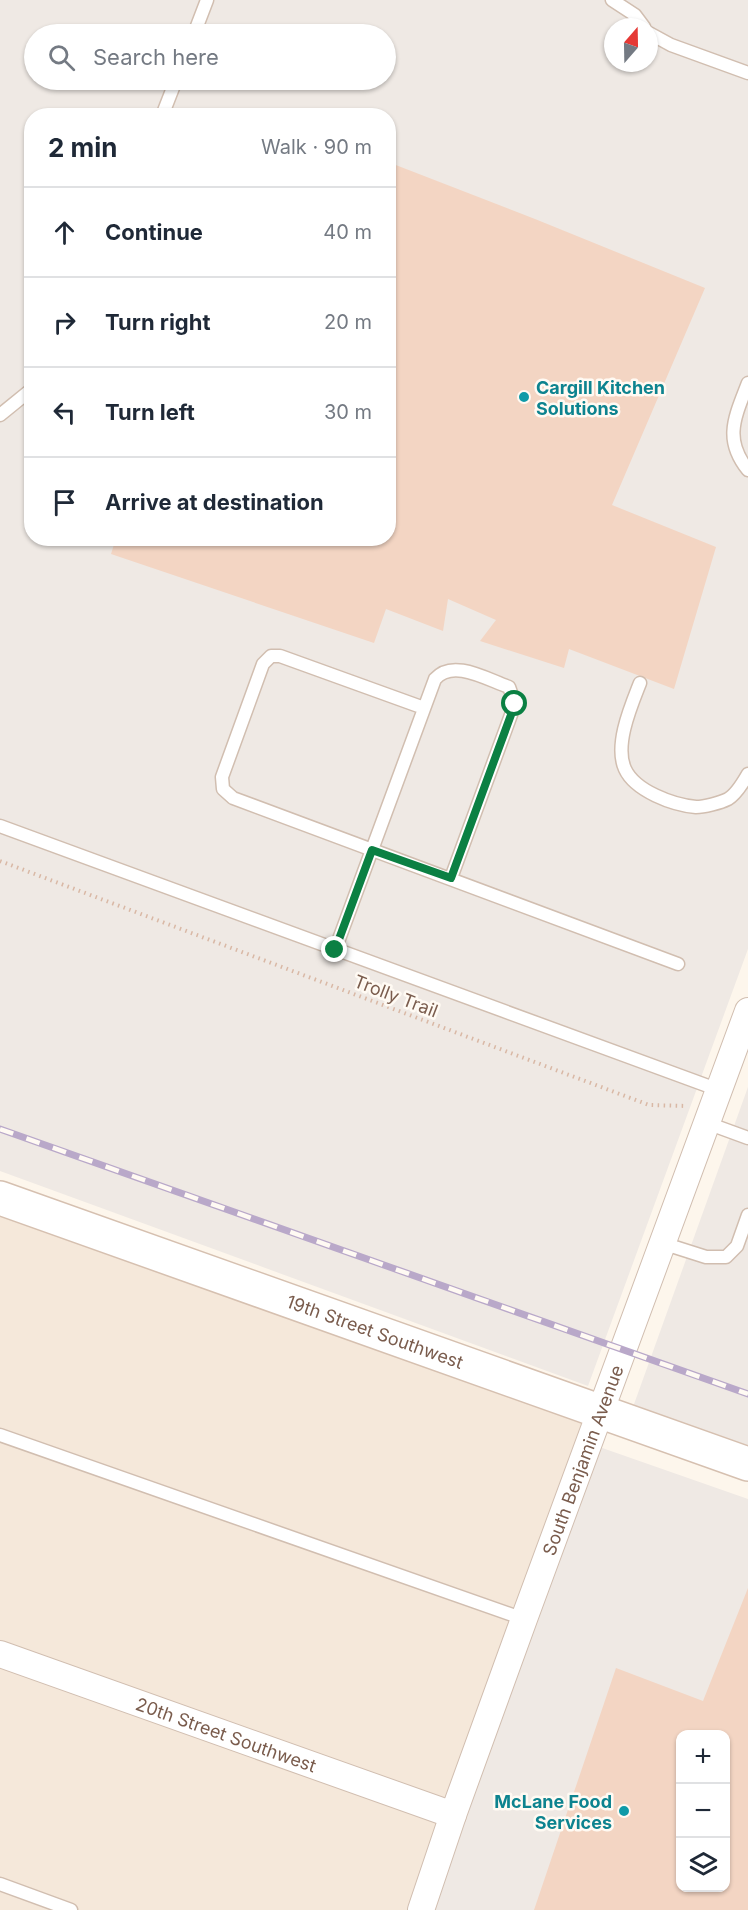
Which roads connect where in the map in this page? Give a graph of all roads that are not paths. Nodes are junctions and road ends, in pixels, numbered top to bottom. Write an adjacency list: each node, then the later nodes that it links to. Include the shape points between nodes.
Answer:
1 (207, 0): 4 (lane)
2 (612, 0): 3 (lane)
3 (636, 18)
4 (198, 24)
5 (658, 38): 6 (lane)
6 (748, 73)
7 (172, 90): 8 (lane)
8 (165, 108)
9 (748, 383): 12 (lane, via 733,432 735,450)
10 (24, 396): 11 (lane)
11 (0, 415)
12 (748, 470)
13 (640, 683): 15 (lane, via 621,744 624,768 641,788 672,802 699,807 730,798)
14 (424, 708): 17 (lane); 17 (lane, via 280,656 271,656 263,664 252,694 222,777 223,789 233,798); 18 (lane, via 435,679 448,669 509,687 515,704)
15 (748, 774)
16 (0, 826): 19 (lane)
17 (372, 850): 18 (lane); 19 (lane)
18 (451, 878): 20 (lane)
19 (335, 950): 22 (lane)
20 (678, 964)
21 (748, 1011): 22 (street, South Benjamin Avenue)
22 (713, 1106): 23 (lane); 26 (street, South Benjamin Avenue)
23 (748, 1138)
24 (0, 1198): 27 (main road, 19th Street Southwest)
25 (748, 1215): 26 (lane, via 737,1246 726,1257 706,1257)
26 (662, 1243): 27 (street, South Benjamin Avenue)
27 (600, 1412): 29 (main road, 19th Street Southwest); 30 (street, South Benjamin Avenue)
28 (0, 1435): 30 (lane)
29 (748, 1464)
30 (524, 1619): 32 (street, South Benjamin Avenue)
31 (0, 1654): 32 (street, 20th Street Southwest)
32 (453, 1815): 35 (street, South Benjamin Avenue)
33 (0, 1884): 34 (lane)
34 (71, 1910)
35 (421, 1910)

